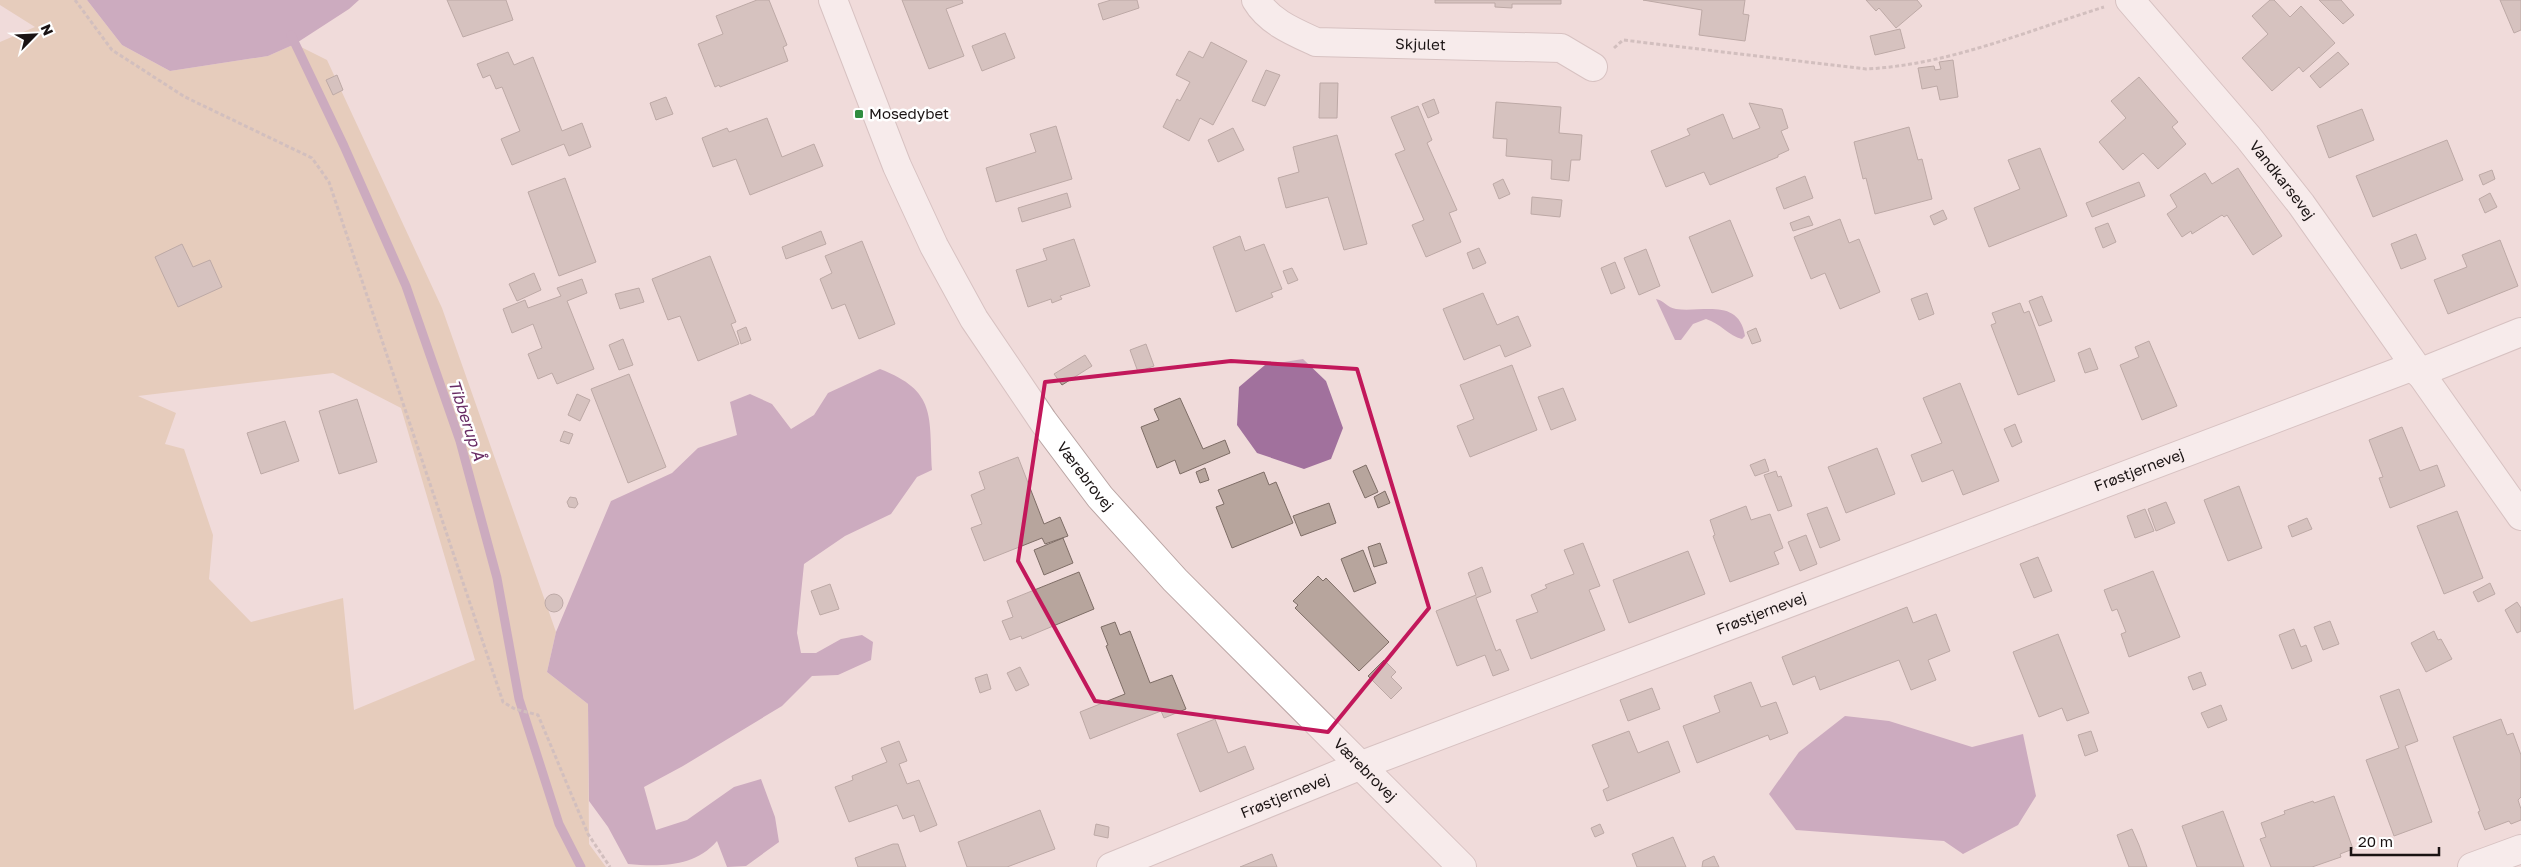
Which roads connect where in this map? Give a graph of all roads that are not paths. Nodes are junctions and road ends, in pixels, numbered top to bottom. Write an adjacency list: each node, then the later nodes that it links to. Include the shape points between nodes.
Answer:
1 (832, 0): 8 (street, Værebrovej, via 897,166 934,246 974,319 1043,421 1138,541)
2 (1256, 0): 4 (street, Skjulet, via 1282,26 1316,42 1561,48)
3 (2119, 3): 6 (street, Vandkarsevej, via 2248,137 2301,204)
4 (1593, 66)
5 (2521, 332): 6 (street)
6 (2416, 369): 7 (street, Vandkarsevej); 8 (street, Frøstjernevej)
7 (2521, 516)
8 (1359, 766): 10 (street, Frøstjernevej); 11 (street, Værebrovej)
9 (2521, 849): 12 (street)
10 (1111, 867)
11 (1462, 867)
12 (2472, 867)

